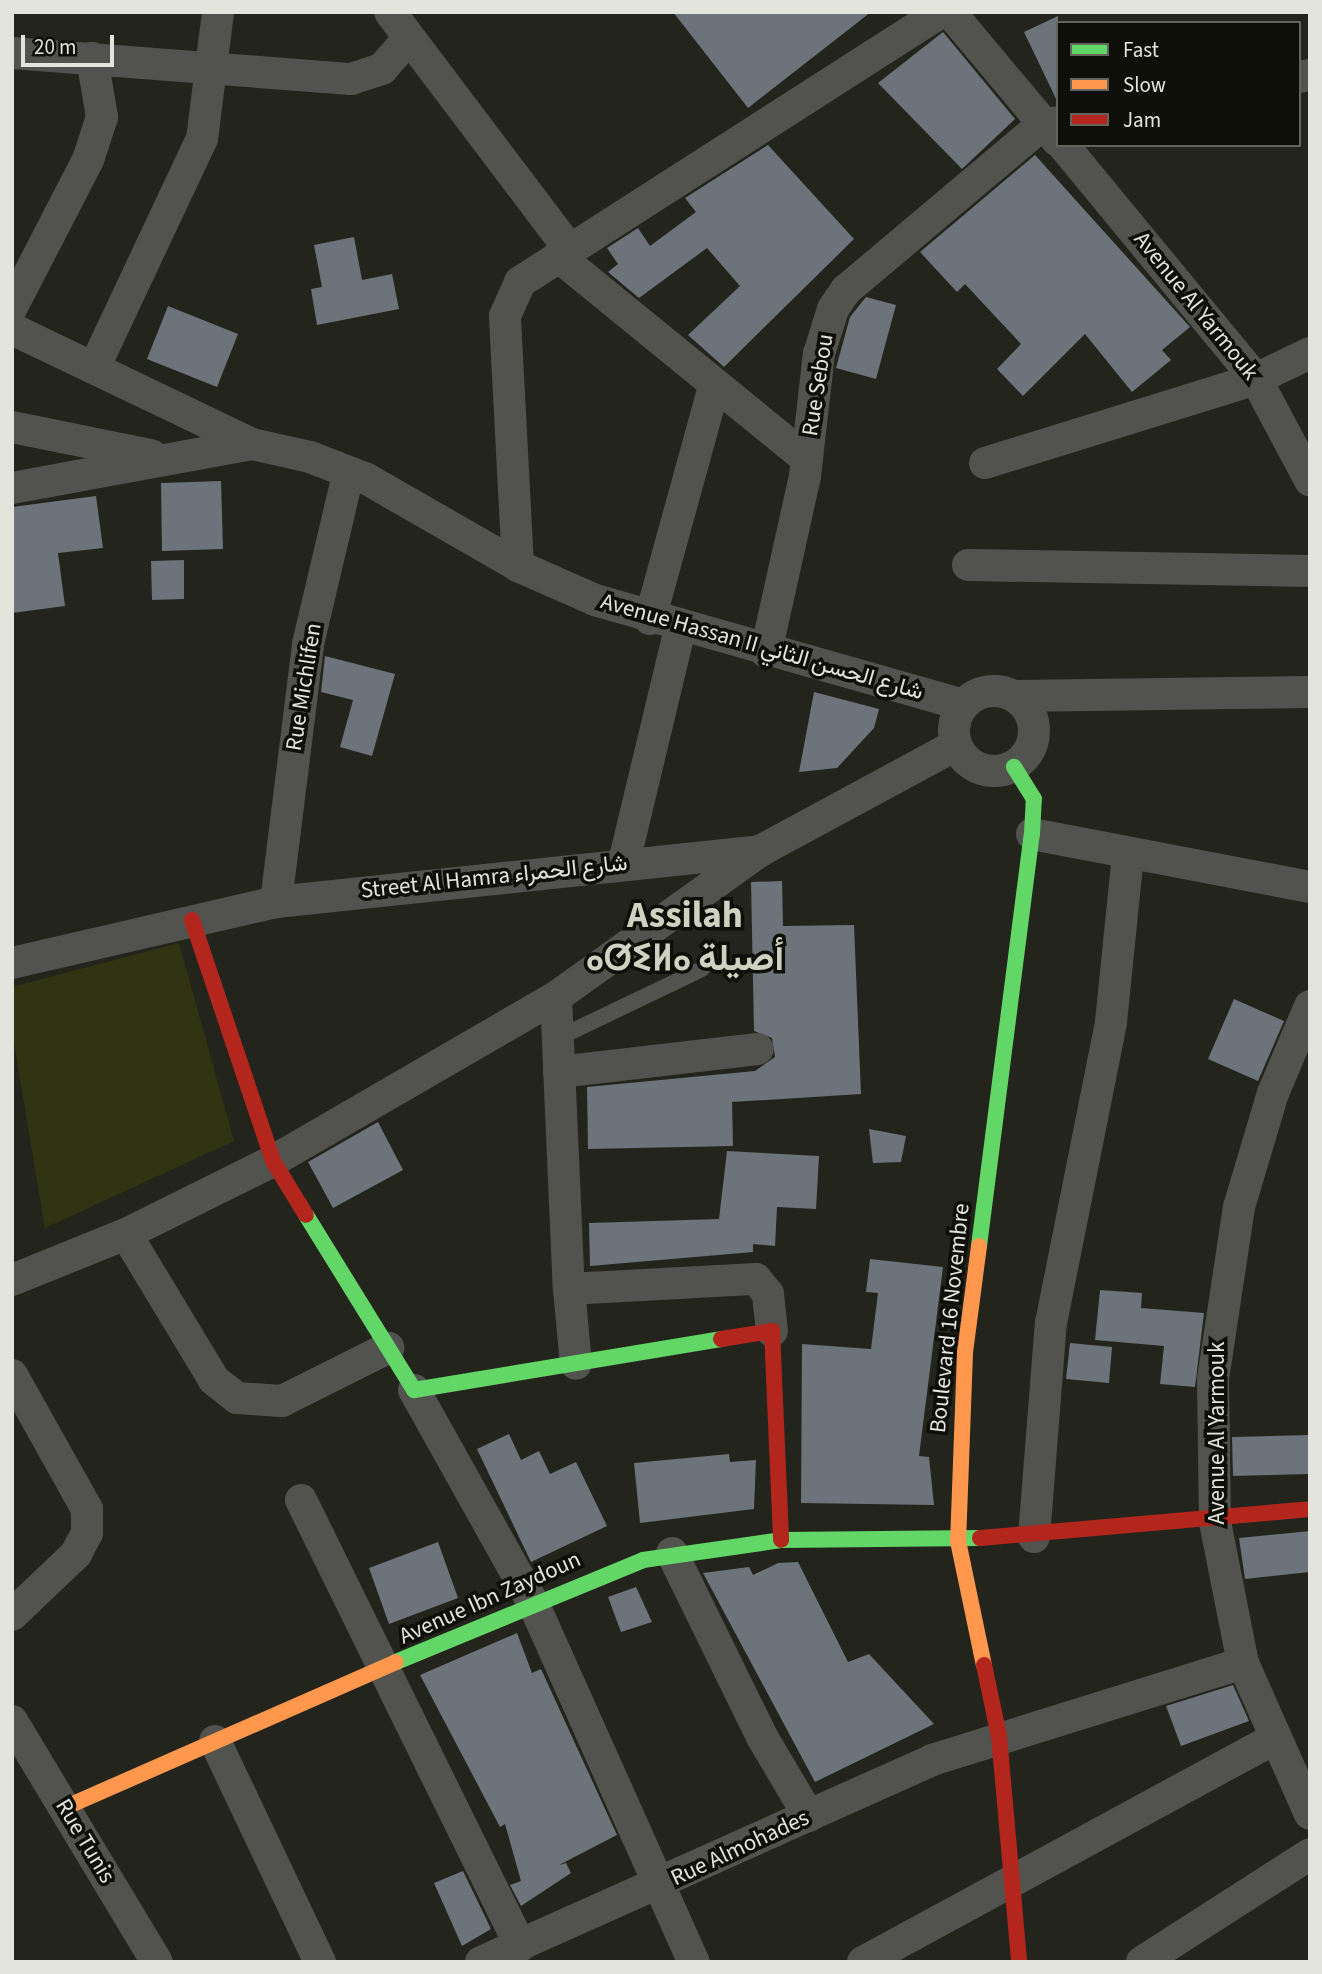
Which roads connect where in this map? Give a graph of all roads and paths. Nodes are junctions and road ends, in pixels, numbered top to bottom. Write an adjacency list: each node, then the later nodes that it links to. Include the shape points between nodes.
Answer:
1 (218, 12): 7 (street)
2 (390, 12): 4 (street)
3 (960, 15): 8 (street, Avenue Al Yarmouk); 10 (street)
4 (409, 38): 7 (street, via 382,69 351,79); 10 (street)
5 (12, 53): 6 (street)
6 (92, 58): 7 (street); 11 (street, via 102,117 92,149)
7 (209, 64): 14 (street, via 202,139)
8 (1055, 134): 20 (street, Rue Sebou, via 846,290 819,354)
9 (1066, 147): 15 (street, Avenue Al Yarmouk)
10 (564, 253): 16 (street); 26 (street, via 520,282 505,316)
11 (12, 307)
12 (12, 329): 14 (street)
13 (1310, 353): 15 (street)
14 (94, 368): 18 (street)
15 (1256, 379): 21 (street); 23 (street, Avenue Al Yarmouk)
16 (714, 387): 20 (street); 28 (street)
17 (12, 427): 19 (street)
18 (252, 444): 19 (street, Avenue Hassan II شارع الحسن الثاني); 22 (street, Avenue Hassan II شارع الحسن الثاني, via 310,457)
19 (169, 459): 24 (street, Avenue Hassan II شارع الحسن الثاني)
20 (807, 459): 30 (street, Rue Sebou)
21 (985, 463)
22 (348, 475): 26 (street, Avenue Hassan II شارع الحسن الثاني, via 450,522); 41 (street, Rue Michlifen, via 308,644)
23 (1310, 481)
24 (12, 488)
25 (968, 565): 27 (street)
26 (518, 566): 28 (street, Avenue Hassan II شارع الحسن الثاني)
27 (1310, 571)
28 (650, 619): 29 (street, Avenue Hassan II شارع الحسن الثاني)
29 (680, 629): 30 (street, Avenue Hassan II شارع الحسن الثاني); 39 (street)
30 (766, 652): 33 (street, Avenue Hassan II شارع الحسن الثاني)
31 (1310, 692): 32 (street)
32 (1015, 696): 33 (street, via 988,691); 35 (street, via 1026,705 1035,732 1025,758)
33 (963, 705): 34 (street)
34 (956, 745): 35 (street, via 962,757 986,772); 37 (street, Street Al Hamra شارع الحمراء)
35 (1014, 767): 36 (street, Boulevard 16 Novembre, via 1034,799)
36 (1032, 834): 38 (street); 64 (street, Boulevard 16 Novembre, via 965,1353)
37 (760, 851): 39 (street, Street Al Hamra شارع الحمراء); 45 (street)
38 (1128, 854): 40 (street); 62 (street, via 1111,1022 1051,1322)
39 (624, 862): 41 (street, Street Al Hamra شارع الحمراء)
40 (1310, 887)
41 (276, 902): 42 (street, Street Al Hamra شارع الحمراء)
42 (192, 920): 43 (street, Street Al Hamra شارع الحمراء); 50 (street)
43 (12, 963)
44 (702, 970): 47 (lane)
45 (556, 998): 47 (street); 50 (street)
46 (1307, 1016): 61 (street, Avenue Al Yarmouk, via 1250,1169 1221,1295 1213,1379)
47 (558, 1038): 49 (street)
48 (758, 1049): 49 (street)
49 (559, 1072): 53 (street)
50 (273, 1161): 51 (street); 55 (street)
51 (126, 1234): 52 (street); 55 (street, via 214,1380 237,1398 282,1401)
52 (12, 1280)
53 (569, 1289): 54 (street, via 756,1279 768,1294); 56 (street)
54 (772, 1331): 56 (street); 63 (street)
55 (388, 1348): 58 (street)
56 (576, 1364): 58 (street)
57 (12, 1375): 67 (street, via 87,1509 87,1533 76,1554)
58 (414, 1390): 66 (street)
59 (301, 1500): 69 (street)
60 (1310, 1509): 61 (street, Avenue Ibn Zaydoun)
61 (1215, 1522): 62 (street, Avenue Ibn Zaydoun); 68 (street, Avenue Al Yarmouk)
62 (1034, 1537): 64 (street, Avenue Ibn Zaydoun)
63 (781, 1540): 64 (street, Avenue Ibn Zaydoun); 65 (street, Avenue Ibn Zaydoun)
64 (958, 1541): 71 (street, Boulevard 16 Novembre)
65 (672, 1553): 66 (street, Avenue Ibn Zaydoun, via 589,1577); 76 (street, via 762,1737)
66 (534, 1605): 69 (street, Avenue Ibn Zaydoun); 79 (street)
67 (12, 1615)
68 (1242, 1663): 71 (street, Rue Almohades); 72 (street, Avenue Al Yarmouk)
69 (386, 1667): 73 (street, Avenue Ibn Zaydoun); 80 (street)
70 (12, 1721): 74 (street, Rue Tunis)
71 (999, 1736): 76 (street, Rue Almohades); 78 (street, Boulevard 16 Novembre)
72 (1272, 1740): 75 (street, Avenue Al Yarmouk); 78 (street)
73 (215, 1741): 74 (street, Avenue Ibn Zaydoun); 82 (street)
74 (66, 1807): 81 (street, Rue Tunis)
75 (1310, 1814)
76 (809, 1816): 79 (street, Rue Almohades)
77 (1310, 1854): 87 (street)
78 (1015, 1882): 85 (street); 86 (street, Boulevard 16 Novembre)
79 (659, 1885): 80 (street, Rue Almohades); 84 (street)
80 (520, 1946): 83 (street, Rue Almohades)
81 (157, 1962)
82 (320, 1962)
83 (481, 1962)
84 (694, 1962)
85 (863, 1962)
86 (1019, 1962)
87 (1142, 1962)

